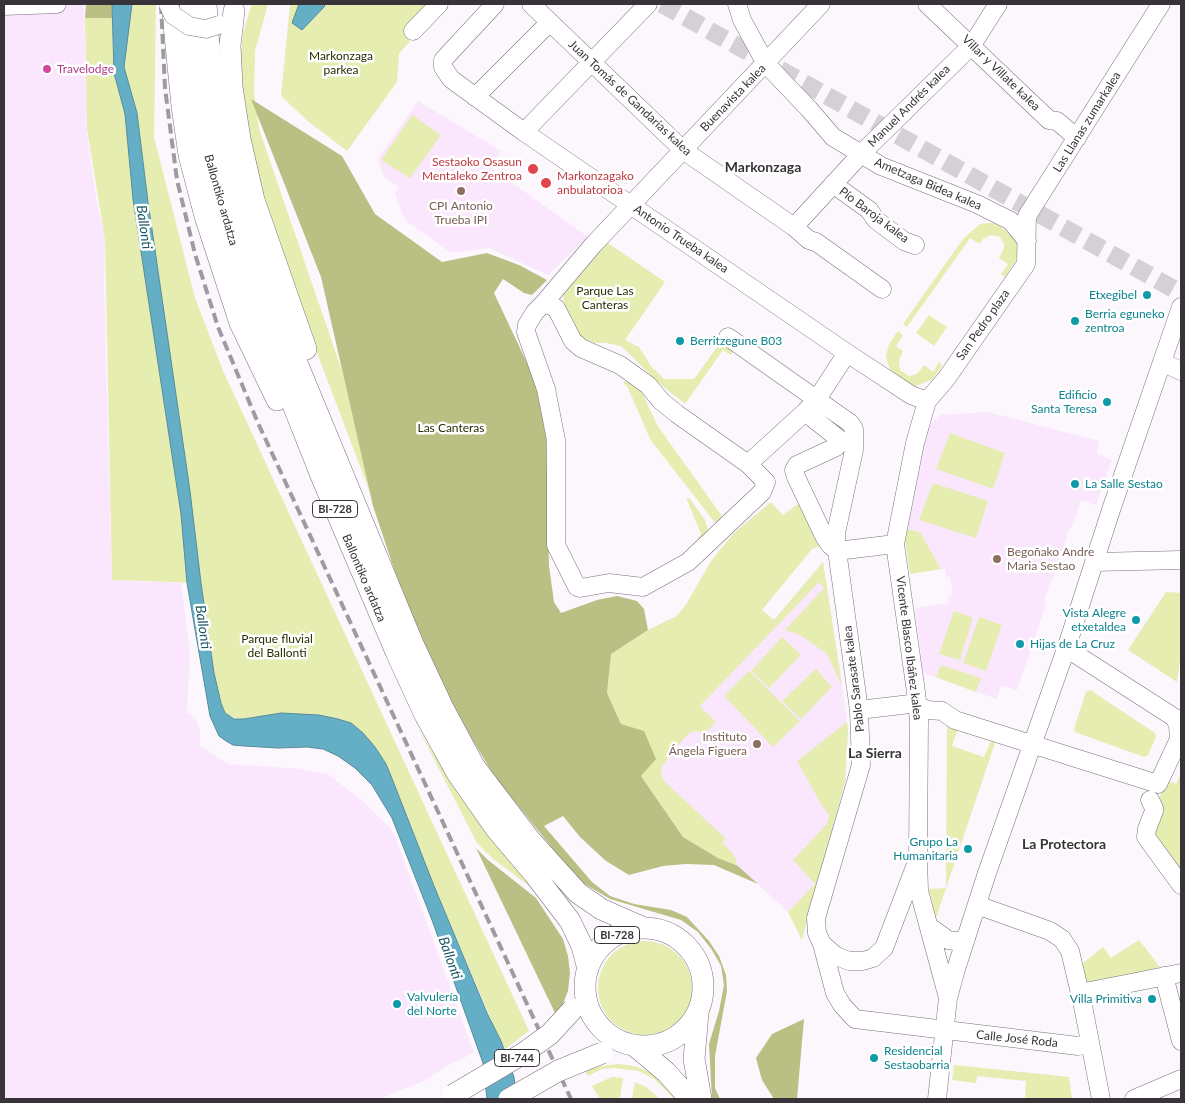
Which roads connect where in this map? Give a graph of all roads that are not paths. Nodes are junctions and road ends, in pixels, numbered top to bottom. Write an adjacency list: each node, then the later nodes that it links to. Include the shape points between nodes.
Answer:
1 (57, 4): 11 (street)
2 (206, 4): 42 (main road, Ballontiko ardatza / BI-728, via 211,76 226,162 268,294)
3 (440, 4): 16 (street)
4 (495, 4): 20 (street, Antonio Trueba kalea, via 443,60 443,67 451,80)
5 (531, 4): 15 (street, Juan Tomás de Gandarias kalea)
6 (737, 4): 19 (street, Ametzaga Bidea kalea)
7 (821, 4): 19 (street, Buenavista kalea)
8 (927, 4): 17 (street, Villar y Villate kalea)
9 (998, 4): 17 (street, Manuel Andrés kalea)
10 (1161, 4): 22 (street, Las Llanas zumarkalea)
11 (4, 6)
12 (643, 6): 18 (street)
13 (173, 7): 14 (street, bridge, via 189,26 202,29); 41 (main road, Ballontiko ardatza / BI-728, via 196,82 208,161 226,224); 41 (main road, via 183,116 189,155 205,216 240,323 307,463)
14 (230, 13): 42 (main road, via 232,87 252,192 329,414)
15 (550, 22): 18 (street, Juan Tomás de Gandarias kalea); 20 (street)
16 (413, 31)
17 (972, 45): 22 (street, Villar y Villate kalea, via 1049,120 1057,121); 24 (street, Manuel Andrés kalea)
18 (592, 64): 21 (street); 23 (street, Juan Tomás de Gandarias kalea)
19 (766, 64): 23 (street, Buenavista kalea); 24 (street, Ametzaga Bidea kalea, via 833,137)
20 (475, 97): 21 (street, Antonio Trueba kalea)
21 (524, 132): 26 (street, Antonio Trueba kalea)
22 (1077, 138): 28 (street, Las Llanas zumarkalea, via 1027,216)
23 (683, 150): 26 (street, Buenavista kalea); 27 (street, Juan Tomás de Gandarias kalea)
24 (861, 154): 25 (street, Manuel Andrés kalea); 28 (street, Ametzaga Bidea kalea, via 880,166 977,204 1011,221)
25 (833, 184): 27 (street, Manuel Andrés kalea); 29 (street, Pío Baroja kalea, via 904,241)
26 (631, 205): 31 (street, Buenavista kalea); 34 (street, Antonio Trueba kalea)
27 (794, 227): 30 (street, Juan Tomás de Gandarias kalea)
28 (1027, 243): 37 (street, San Pedro plaza, via 1026,264 946,379)
29 (915, 245)
30 (882, 289)
31 (544, 303): 40 (street, via 556,308 573,341 581,348 620,365 678,414); 40 (street, Buenavista kalea, via 535,312 526,332 546,389 556,440 556,545 577,587 609,583 643,587 688,562 762,492 766,482)
32 (1181, 307): 35 (street)
33 (728, 337): 38 (street, Pablo Sarasate kalea)
34 (847, 353): 37 (street, Antonio Trueba kalea, via 912,395); 38 (street)
35 (1162, 362): 36 (street); 46 (street)
36 (1181, 370)
37 (927, 401): 43 (street, Vicente Blasco Ibáñez kalea, via 915,443)
38 (814, 402): 40 (street); 44 (street, Pablo Sarasate kalea, via 850,423 854,429 854,450 836,533); 44 (street, via 839,443 797,465 794,470 824,536)
39 (776, 454): 40 (street)
40 (752, 468)
41 (322, 478): 61 (main road, Ballontiko ardatza / BI-728, via 425,715 456,773 570,921 582,946)
42 (346, 480): 56 (main road, Ballontiko ardatza / BI-728, via 413,644 442,708 474,766 531,841 578,893 601,909)
43 (895, 544): 44 (street); 48 (street, Vicente Blasco Ibáñez kalea)
44 (837, 551): 49 (street, Pablo Sarasate kalea)
45 (1181, 560): 46 (street)
46 (1094, 562): 47 (street)
47 (1066, 648): 50 (street); 50 (street, via 1171,714 1179,734 1178,743 1158,784)
48 (917, 705): 49 (street); 50 (street); 52 (street, Vicente Blasco Ibáñez kalea)
49 (860, 710): 58 (street, Pablo Sarasate kalea, via 861,765 816,918)
50 (1032, 744): 54 (street)
51 (1150, 800): 53 (street, via 1154,811 1146,837)
52 (918, 859): 55 (street, Vicente Blasco Ibáñez kalea, via 919,891); 58 (street, via 884,948 873,958 849,961 836,956)
53 (1181, 885)
54 (977, 905): 57 (street); 62 (street, via 1050,931 1062,939 1070,951)
55 (930, 927): 57 (street, via 948,940); 63 (street, Vicente Blasco Ibáñez kalea)
56 (644, 928): 61 (main road, BI-728, via 625,931 609,939 596,952); 64 (main road, BI-728, via 673,935 694,955 704,984)
57 (965, 940): 63 (street)
58 (822, 944): 65 (street, Pablo Sarasate kalea, via 835,993 855,1019)
59 (1181, 972): 60 (street)
60 (1164, 976): 62 (street); 66 (street)
61 (586, 977): 68 (main road, BI-728, via 586,1000 591,1014 612,1037); 70 (main road, BI-744, bridge, via 573,1009 550,1034)
62 (1080, 992): 67 (street)
63 (948, 998): 65 (street)
64 (698, 1013): 68 (main road, BI-728, via 687,1029 672,1040 654,1046); 73 (main road, BI-728, via 694,1059)
65 (945, 1031): 67 (street, Calle José Roda, via 1078,1046); 74 (street)
66 (1181, 1041)
67 (1090, 1044): 75 (street)
68 (630, 1045): 71 (main road, BI-744, bridge, via 558,1071); 72 (main road, BI-728, via 666,1072)
69 (1181, 1079): 76 (street)
70 (449, 1097)
71 (509, 1099)
72 (687, 1099)
73 (701, 1099)
74 (937, 1099)
75 (1101, 1099)
76 (1134, 1099)

